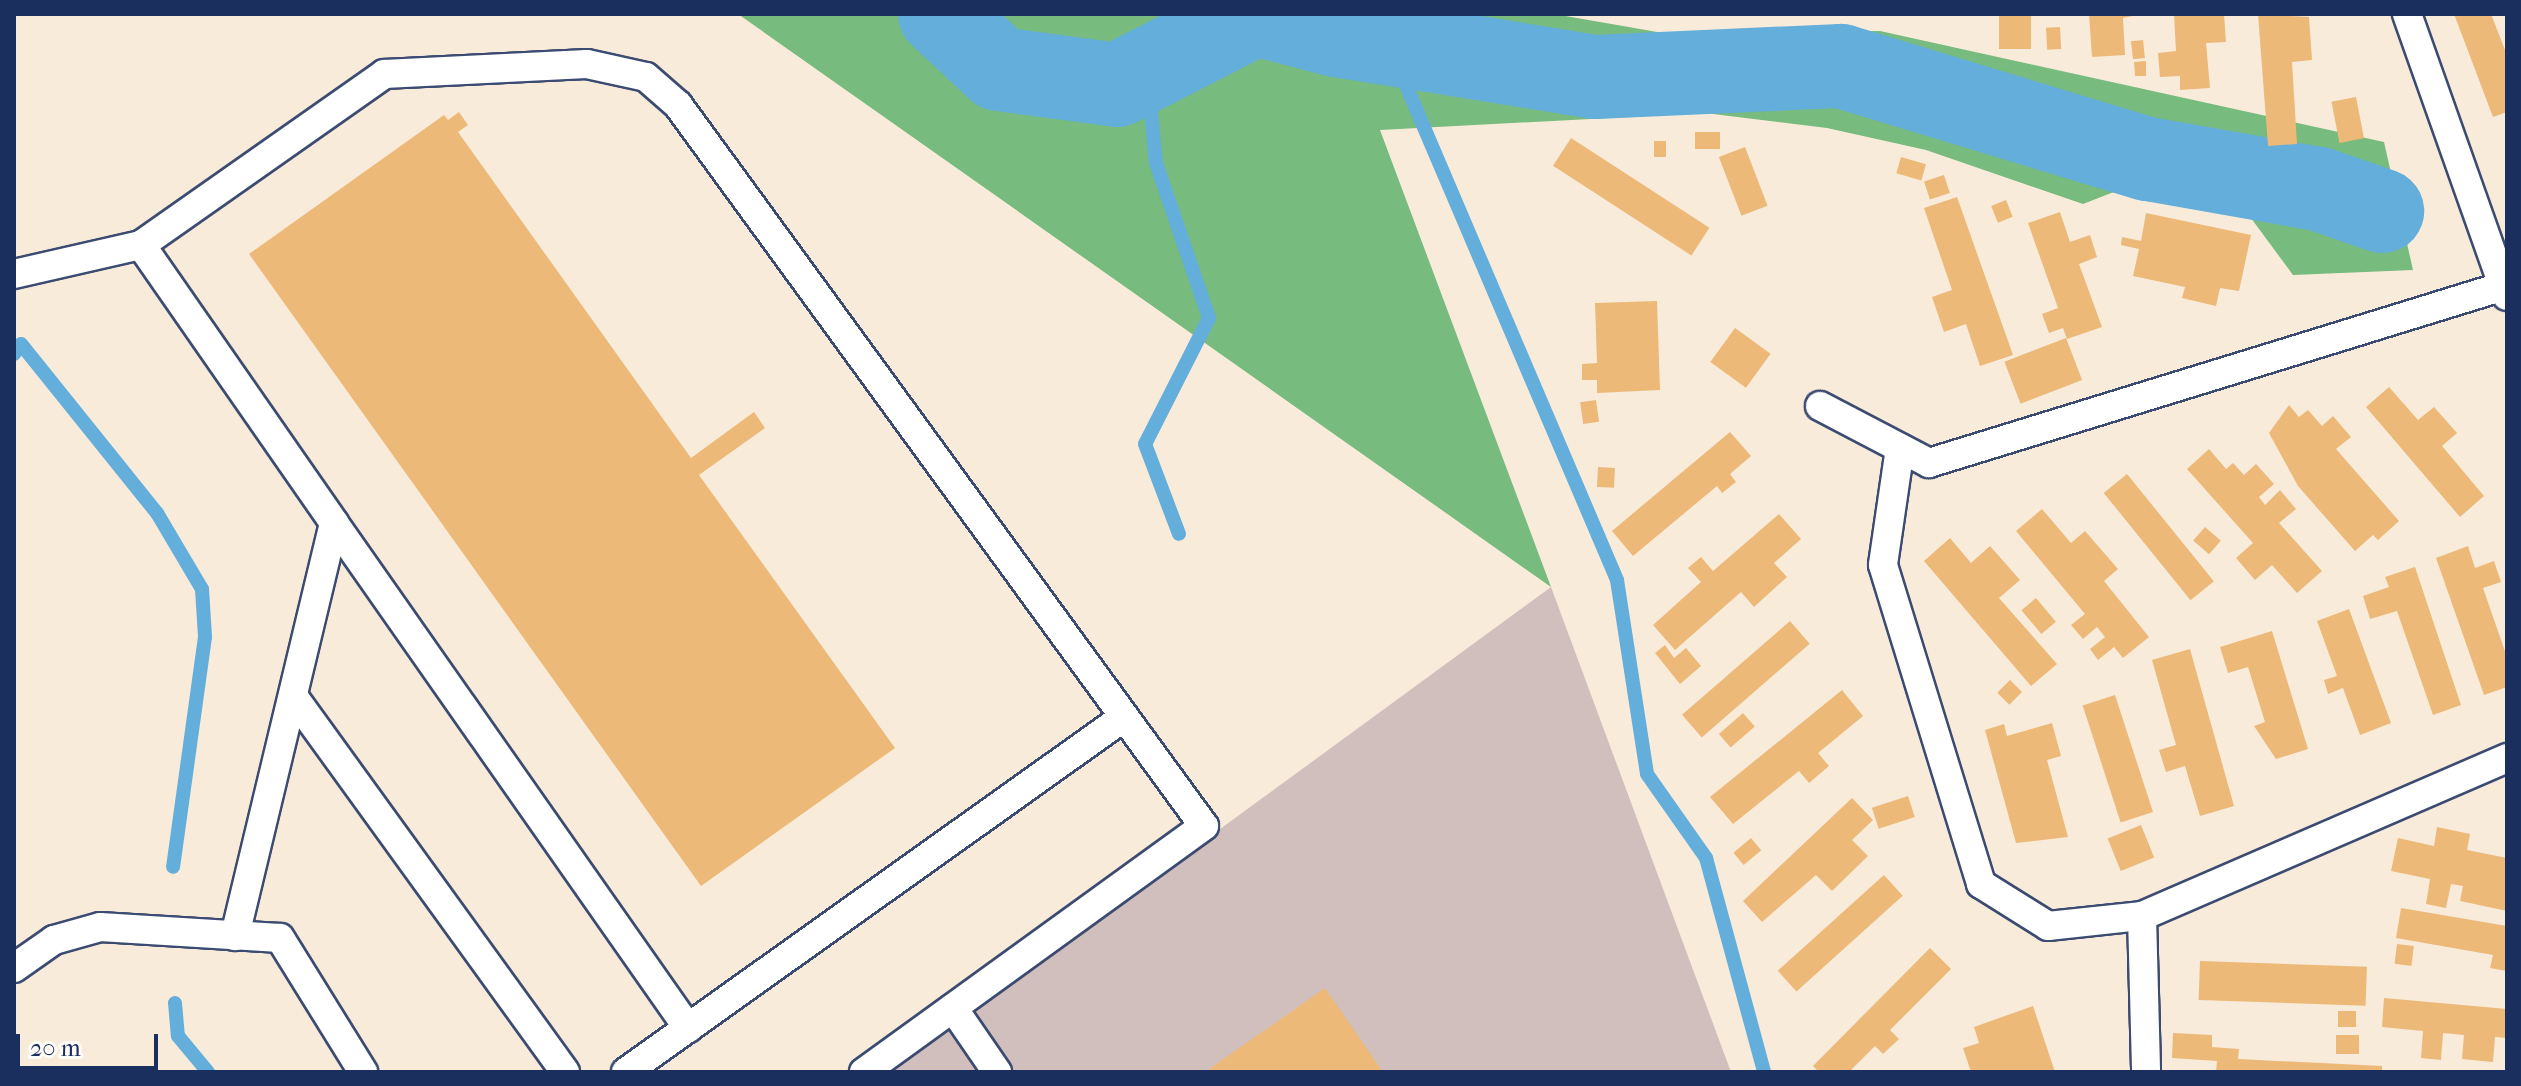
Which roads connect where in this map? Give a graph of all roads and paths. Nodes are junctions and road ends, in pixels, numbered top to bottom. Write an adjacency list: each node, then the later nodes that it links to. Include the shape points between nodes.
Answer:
1 (2407, 14): 4 (lane)
2 (141, 245): 3 (lane); 7 (lane); 9 (lane, via 384,74 587,64 646,77 678,105)
3 (14, 274)
4 (2505, 291): 6 (lane, via 1929,463)
5 (1820, 406): 6 (lane)
6 (1900, 448): 11 (lane, via 1883,565 1981,884 2048,926)
7 (334, 523): 8 (lane); 15 (lane)
8 (293, 696): 12 (lane); 17 (lane)
9 (1124, 717): 14 (lane, via 1204,826); 15 (lane)
10 (2507, 758): 11 (lane)
11 (2142, 916): 21 (lane)
12 (235, 936): 13 (lane, via 76,930); 16 (lane, via 280,938)
13 (14, 968)
14 (953, 1008): 19 (lane); 20 (lane)
15 (688, 1028): 18 (lane)
16 (363, 1072)
17 (565, 1072)
18 (626, 1072)
19 (864, 1072)
20 (997, 1072)
21 (2146, 1072)

